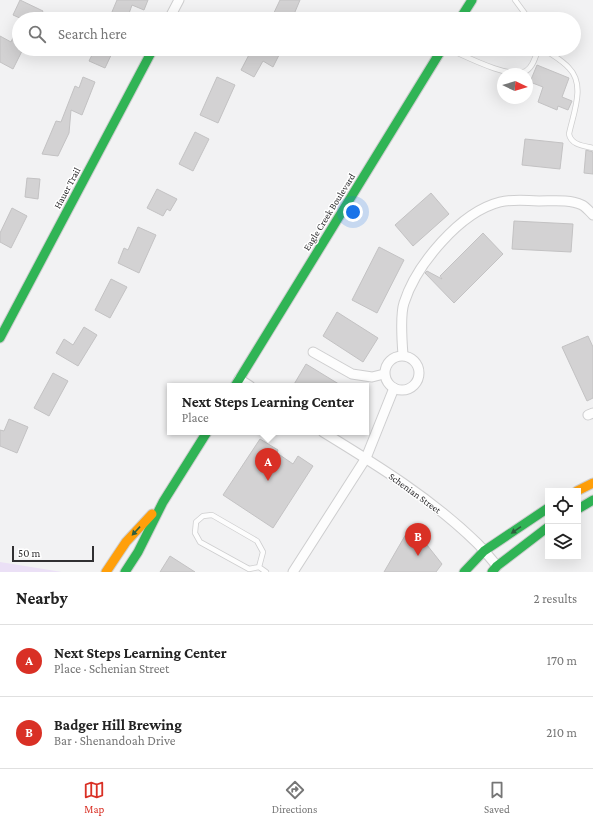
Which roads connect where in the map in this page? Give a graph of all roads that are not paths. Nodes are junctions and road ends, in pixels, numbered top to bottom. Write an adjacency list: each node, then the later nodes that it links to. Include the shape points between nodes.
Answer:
1 (179, 0): 4 (street)
2 (472, 0): 5 (street)
3 (515, 0): 6 (lane)
4 (173, 12)
5 (464, 12)
6 (524, 12)
7 (149, 56): 14 (street, Hauer Trail)
8 (438, 56): 18 (street, Eagle Creek Boulevard)
9 (466, 56): 10 (lane, via 503,71 520,73 531,66)
10 (535, 56)
11 (554, 56): 12 (lane, via 573,72 578,89 569,138 572,142)
12 (593, 148)
13 (593, 215): 16 (street, via 582,205 568,201 518,200 500,202 477,211 444,238 416,274 404,304)
14 (0, 338)
15 (313, 352): 17 (street, via 352,374 372,377)
16 (403, 355): 17 (street, via 391,358); 19 (street, via 417,364 418,380 405,390)
17 (384, 374): 19 (street)
18 (237, 382)
19 (394, 388): 22 (street)
20 (205, 435): 26 (street)
21 (328, 435): 22 (street, Schenian Street)
22 (366, 458): 30 (street, Schenian Street, via 444,513); 36 (street)
23 (593, 483): 24 (street)
24 (581, 489)
25 (593, 500): 27 (street)
26 (162, 502): 33 (street, one-way to 33, via 126,542); 34 (street, via 138,552)
27 (581, 507)
28 (545, 510): 30 (street, one-way to 30)
29 (545, 530): 32 (street)
30 (484, 551): 32 (street, Schenian Street); 37 (street)
31 (260, 567): 31 (lane, via 248,569 200,542 195,533 196,522 203,516 212,515 257,541 263,552); 35 (lane)
32 (497, 570)
33 (106, 572)
34 (125, 572)
35 (266, 572)
36 (293, 572)
37 (464, 572)

